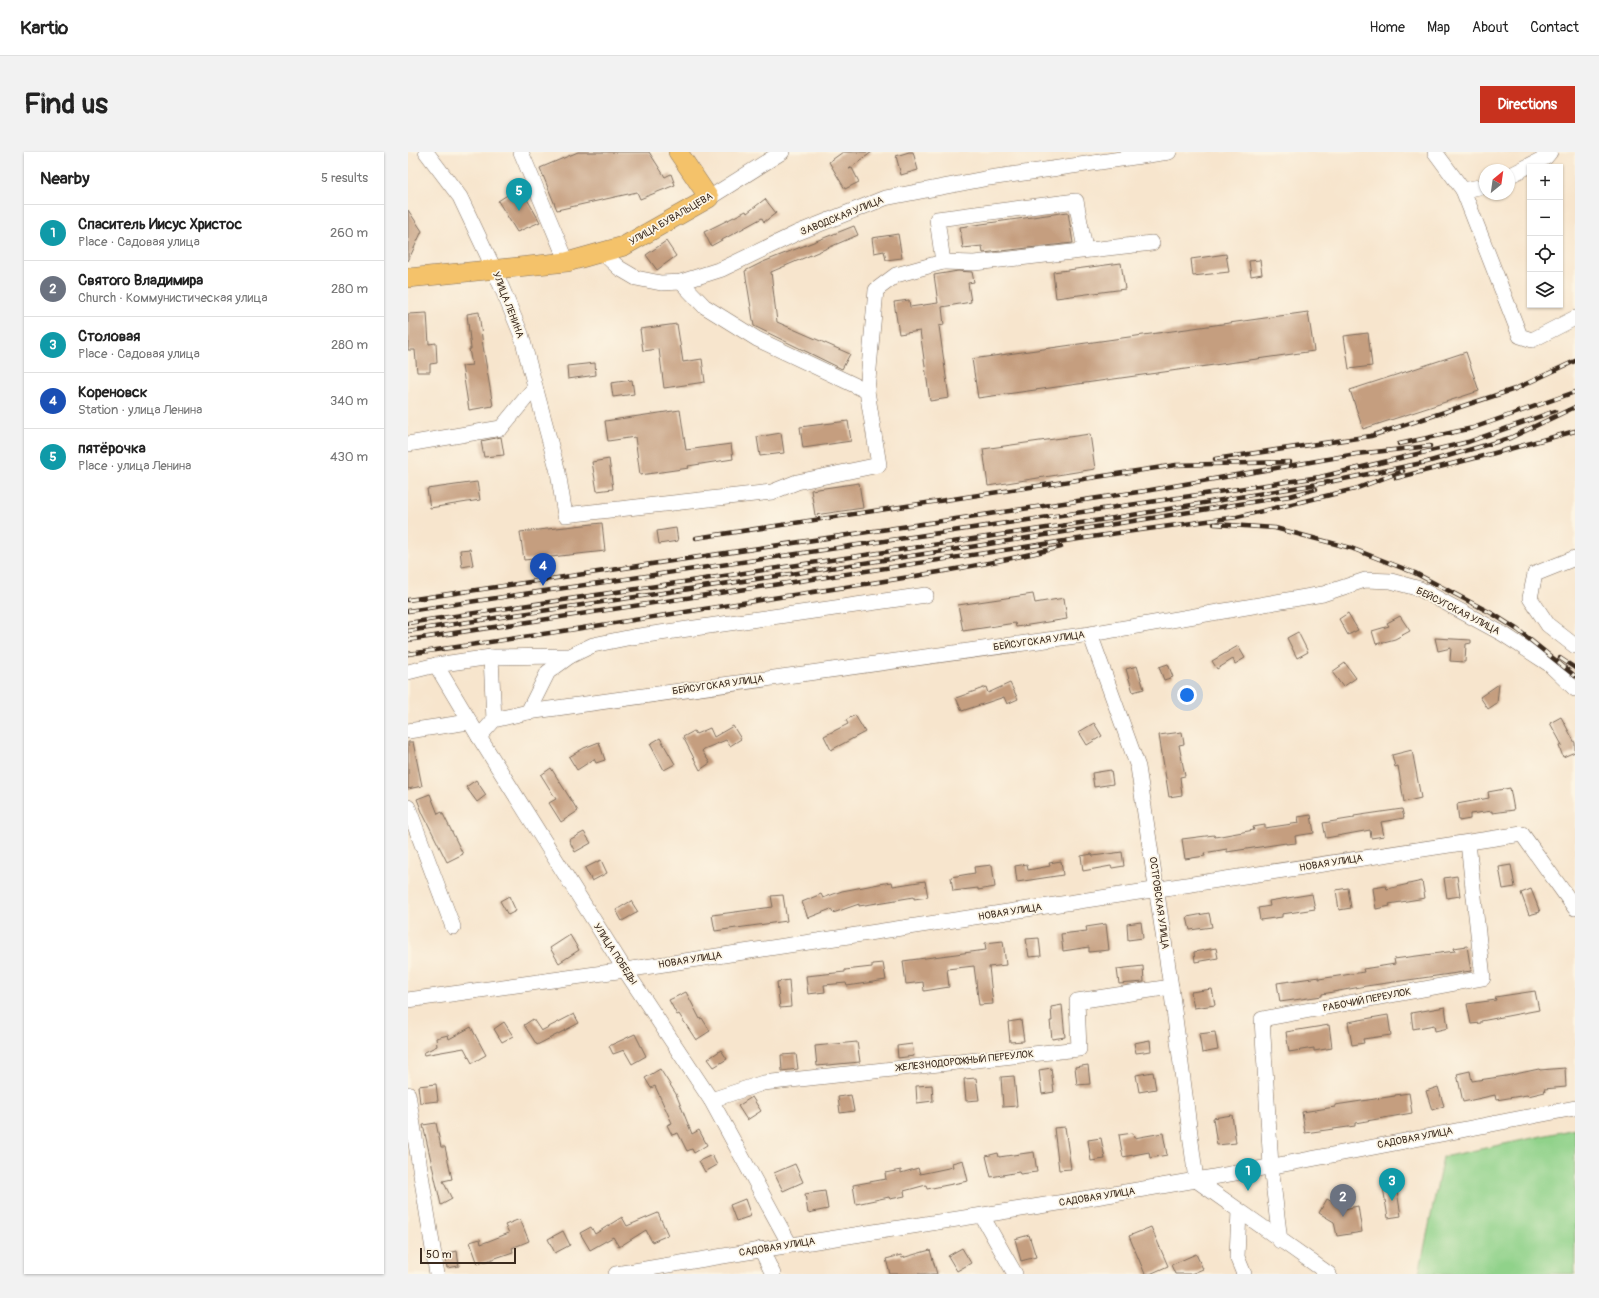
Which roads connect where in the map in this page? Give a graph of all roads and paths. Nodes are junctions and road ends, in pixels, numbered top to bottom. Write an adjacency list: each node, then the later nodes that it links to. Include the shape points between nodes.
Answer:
1 (426, 152): 17 (street, УЛИЦА ЛЕНИНА, via 460,197)
2 (521, 152): 15 (street)
3 (678, 152): 11 (main road)
4 (782, 152): 11 (street, УЛИЦА БУВАЛЬЦЕВА)
5 (1170, 152): 19 (street, ЗАВОДСКАЯ УЛИЦА, via 989,178 885,198 797,233 722,269)
6 (1435, 152): 10 (street)
7 (1550, 152): 8 (street, via 1546,157)
8 (1515, 173)
9 (1479, 187): 10 (street)
10 (1463, 190): 20 (street, via 1520,336 1532,340)
11 (709, 198): 14 (main road, УЛИЦА БУВАЛЬЦЕВА, via 624,246)
12 (1152, 243): 13 (street)
13 (1085, 249): 16 (street, via 974,264); 16 (street, via 1076,200 937,218)
14 (602, 252): 15 (main road, УЛИЦА БУВАЛЬЦЕВА); 19 (street, ЗАВОДСКАЯ УЛИЦА, via 619,268 636,278 661,283)
15 (567, 262): 17 (main road, УЛИЦА БУВАЛЬЦЕВА)
16 (943, 262): 22 (street, via 896,275 876,290)
17 (494, 269): 18 (main road, УЛИЦА БУВАЛЬЦЕВА); 21 (street, УЛИЦА ЛЕНИНА, via 521,334)
18 (408, 278)
19 (681, 282): 22 (street, via 704,306 757,339)
20 (1575, 318)
21 (535, 388): 22 (street, УЛИЦА ЛЕНИНА, via 558,472 565,515 772,492 797,482 879,465); 23 (street, via 501,428)
22 (867, 391)
23 (408, 444)
24 (1575, 558): 27 (street, via 1535,574 1530,598 1548,625)
25 (926, 595): 28 (street, via 632,637 593,645)
26 (1090, 634): 32 (street, БЕЙСУГСКАЯ УЛИЦА, via 1323,594 1365,580 1391,581 1420,590 1503,634 1549,664); 33 (street, БЕЙСУГСКАЯ УЛИЦА); 40 (street, ОСТРОВСКАЯ УЛИЦА, via 1138,767)
27 (1575, 646)
28 (570, 656): 29 (street); 33 (street, via 548,672)
29 (491, 657): 30 (street); 34 (street)
30 (436, 665): 31 (street); 35 (street, УЛИЦА ПОБЕДЫ)
31 (408, 672)
32 (1575, 689)
33 (528, 712): 34 (street, БЕЙСУГСКАЯ УЛИЦА)
34 (494, 720): 37 (street)
35 (469, 722): 36 (street); 37 (street, УЛИЦА ПОБЕДЫ)
36 (408, 731)
37 (478, 737): 43 (street, УЛИЦА ПОБЕДЫ)
38 (408, 807): 42 (street)
39 (1468, 843): 40 (street, НОВАЯ УЛИЦА); 41 (street, НОВАЯ УЛИЦА, via 1522,834); 49 (street, РАБОЧИЙ ПЕРЕУЛОК, via 1483,978 1262,1019)
40 (1157, 889): 43 (street, НОВАЯ УЛИЦА); 44 (street, ОСТРОВСКАЯ УЛИЦА)
41 (1575, 908)
42 (453, 927)
43 (625, 970): 45 (street, НОВАЯ УЛИЦА); 47 (street, УЛИЦА ПОБЕДЫ)
44 (1171, 987): 47 (street, ЖЕЛЕЗНОДОРОЖНЫЙ ПЕРЕУЛОК, via 1077,1001 1079,1048 763,1083); 50 (street, ОСТРОВСКАЯ УЛИЦА)
45 (408, 1000)
46 (408, 1094): 57 (street)
47 (711, 1100): 54 (street, УЛИЦА ПОБЕДЫ)
48 (1575, 1108): 49 (street, САДОВАЯ УЛИЦА)
49 (1271, 1166): 50 (street, САДОВАЯ УЛИЦА); 53 (street)
50 (1196, 1180): 51 (street); 52 (street, САДОВАЯ УЛИЦА)
51 (1240, 1211): 53 (street); 61 (street, via 1237,1257)
52 (982, 1216): 54 (street, САДОВАЯ УЛИЦА); 60 (street)
53 (1280, 1241): 62 (street)
54 (790, 1245): 55 (street, САДОВАЯ УЛИЦА)
55 (761, 1249): 56 (street, САДОВАЯ УЛИЦА); 59 (street)
56 (638, 1272): 58 (street, САДОВАЯ УЛИЦА)
57 (437, 1274)
58 (616, 1274)
59 (772, 1274)
60 (1015, 1274)
61 (1244, 1274)
62 (1329, 1274)

